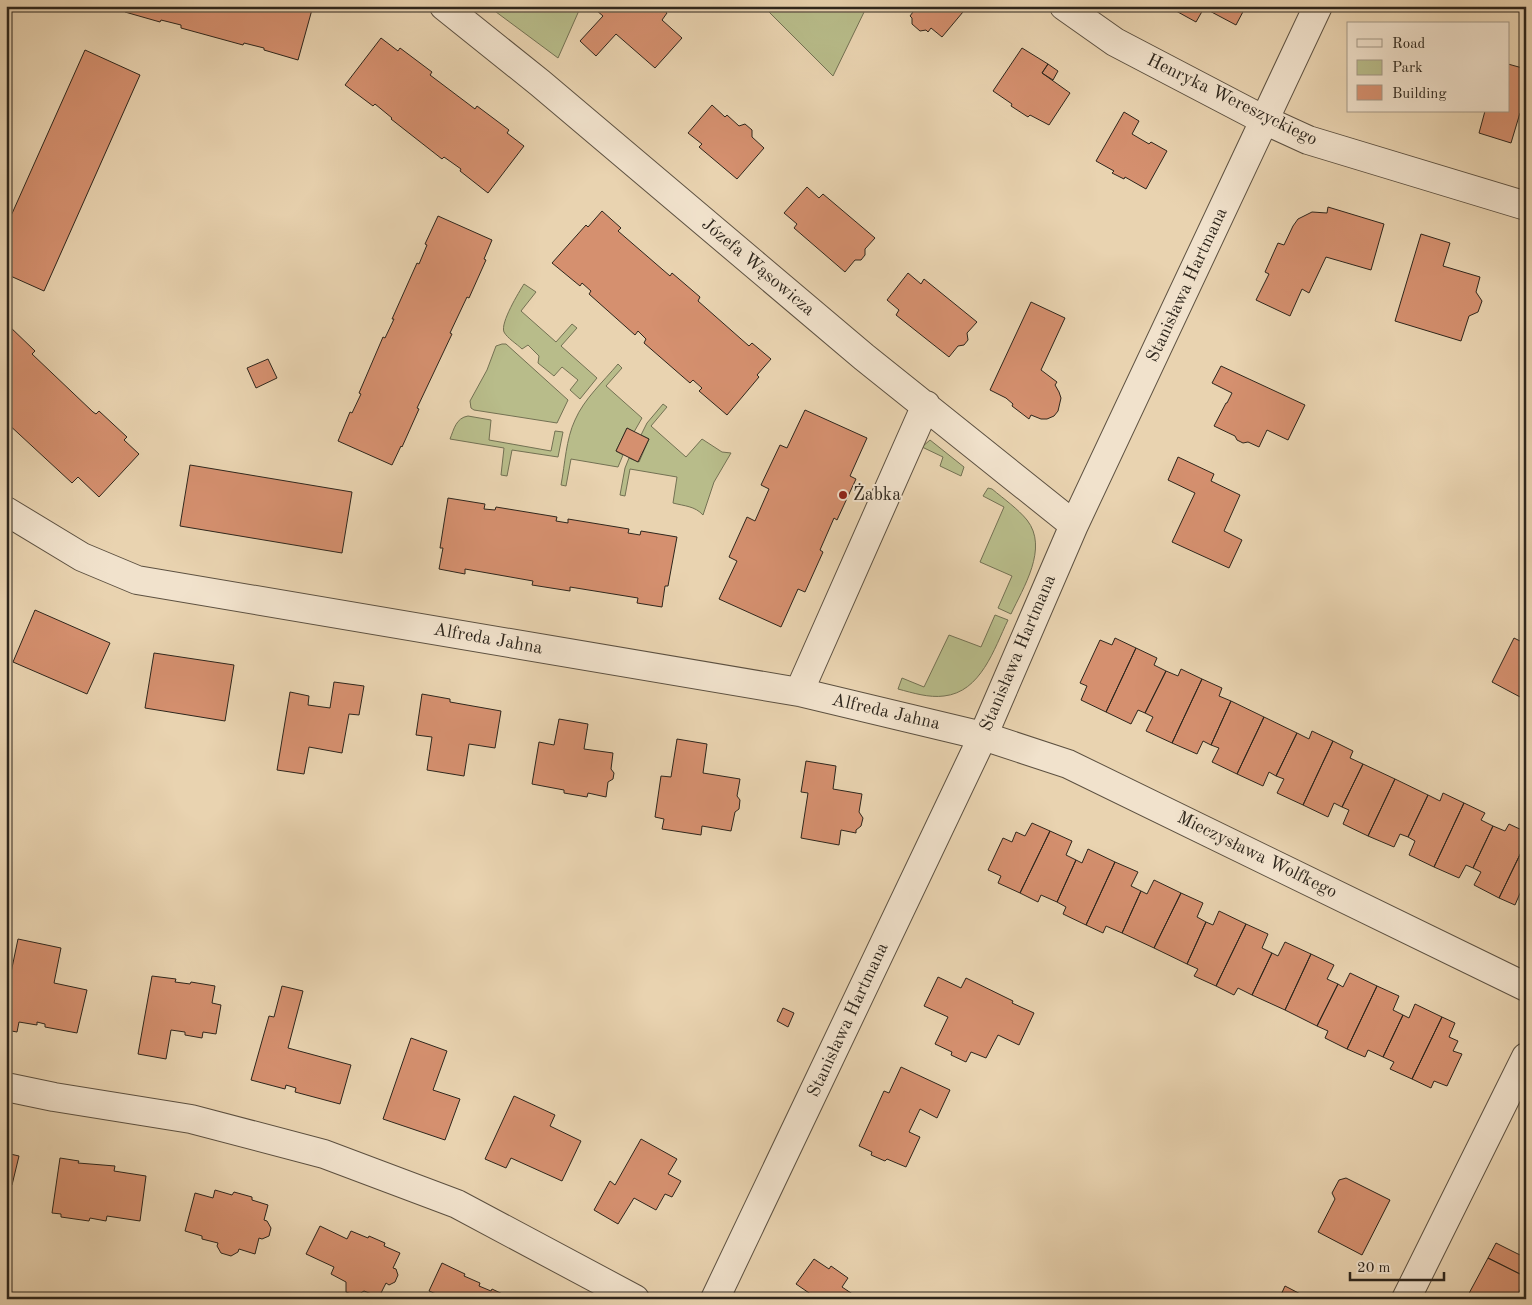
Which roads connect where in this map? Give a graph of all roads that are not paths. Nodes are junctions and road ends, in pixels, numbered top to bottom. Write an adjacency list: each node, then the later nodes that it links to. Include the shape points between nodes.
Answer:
1 (444, 6): 6 (street, Józefa Wąsowicza, via 555,95 864,357)
2 (1064, 6): 4 (street, Henryka Wereszyckiego, via 1115,42)
3 (1318, 6): 4 (street, Stanisława Hartmana)
4 (1264, 120): 5 (street, Henryka Wereszyckiego, via 1308,140); 8 (street, Stanisława Hartmana)
5 (1526, 206)
6 (926, 405): 8 (street, Józefa Wąsowicza); 9 (street)
7 (6, 511): 9 (street, Alfreda Jahna, via 82,557 137,580)
8 (1074, 525): 10 (street, Stanisława Hartmana)
9 (798, 692): 10 (street, Alfreda Jahna)
10 (983, 736): 11 (street, Mieczysława Wolfkego, via 1068,764); 15 (street, Stanisława Hartmana)
11 (1526, 987)
12 (1526, 1057): 16 (street)
13 (6, 1087): 14 (street, via 191,1118 324,1154 457,1204)
14 (635, 1299)
15 (715, 1299)
16 (1406, 1299)

